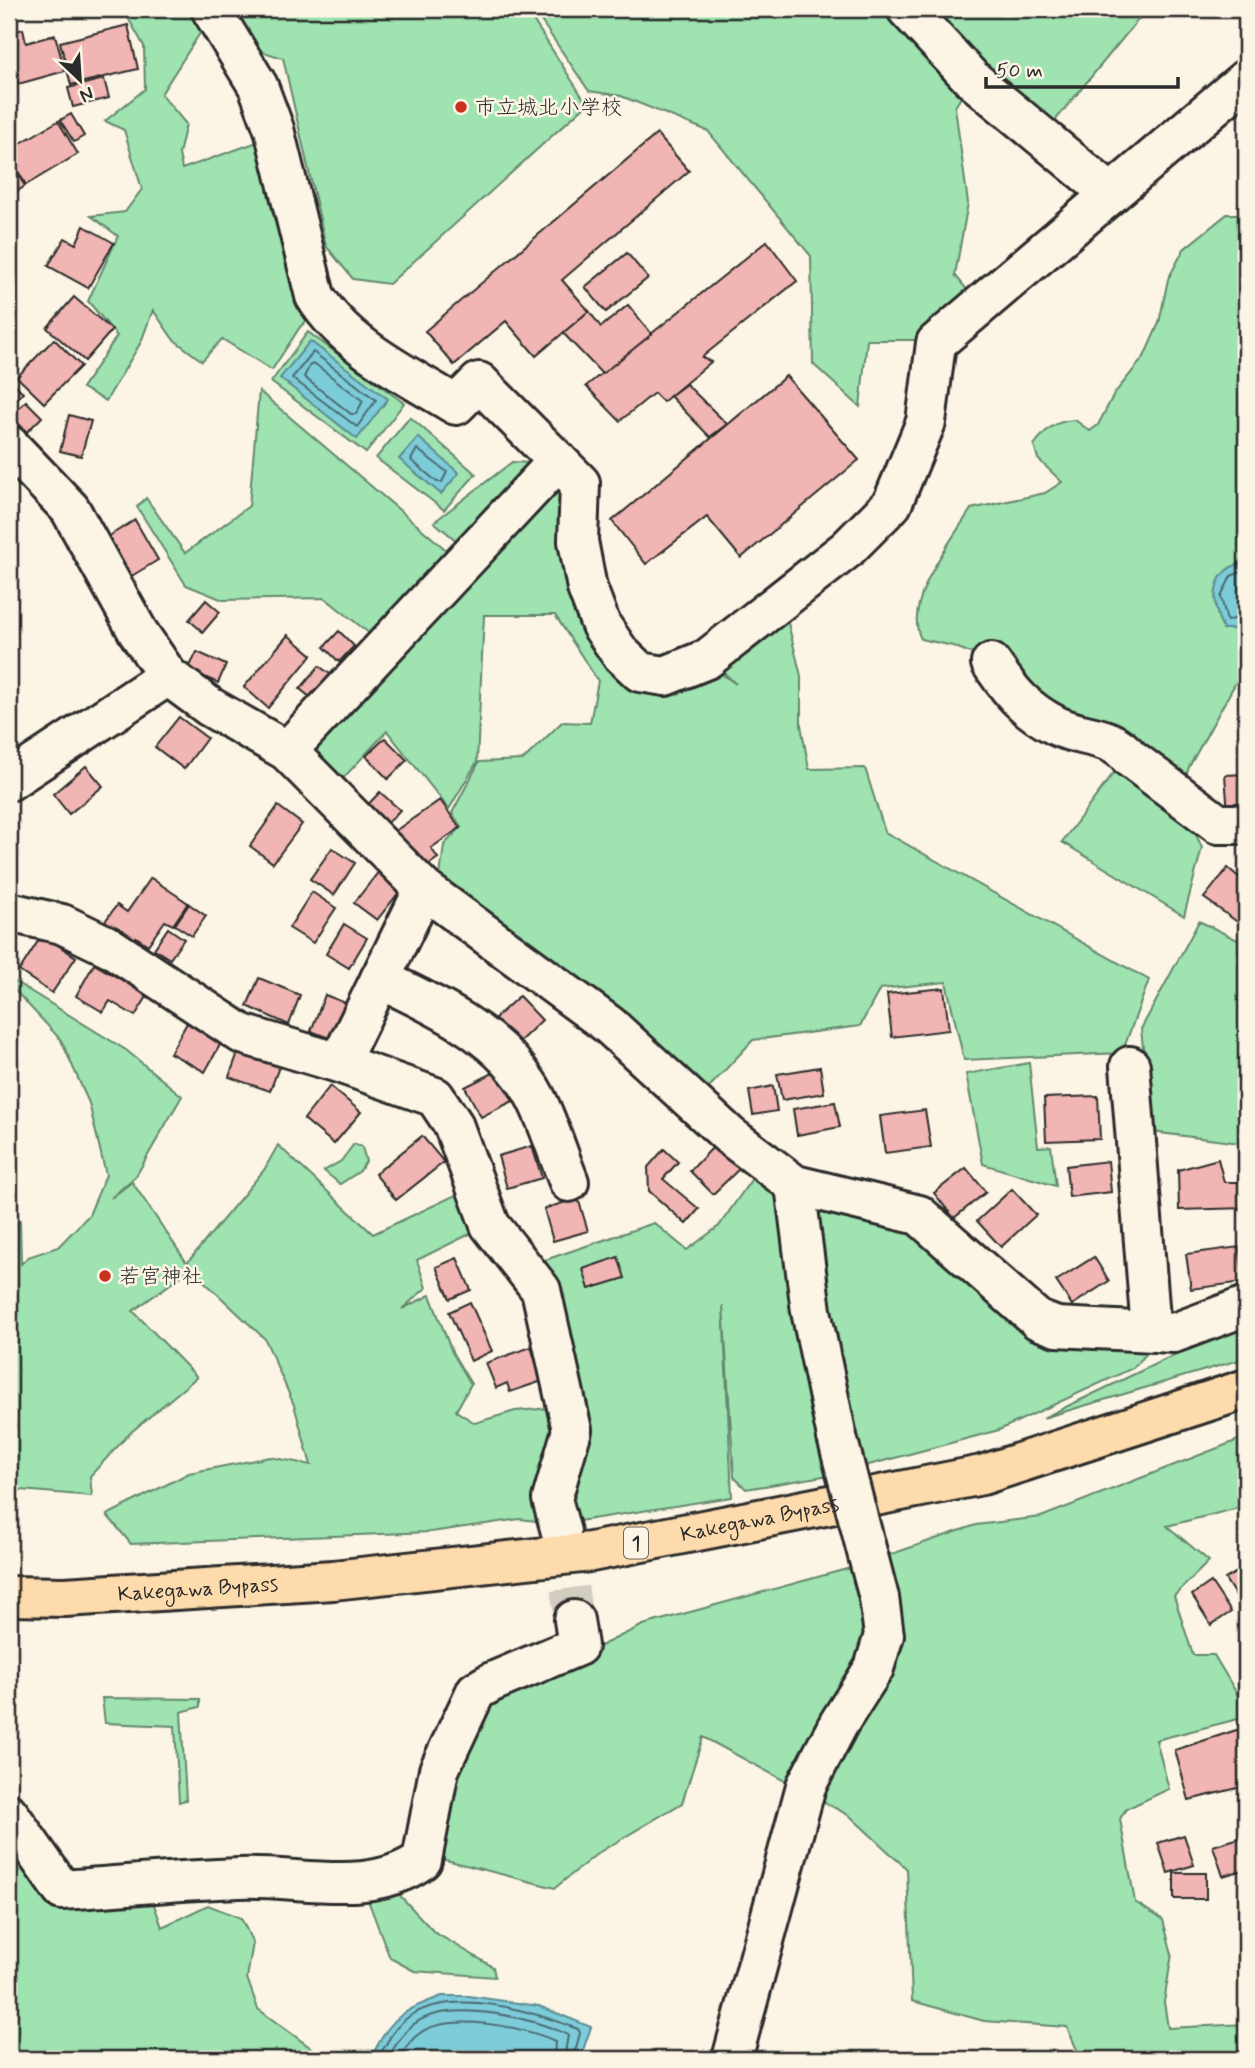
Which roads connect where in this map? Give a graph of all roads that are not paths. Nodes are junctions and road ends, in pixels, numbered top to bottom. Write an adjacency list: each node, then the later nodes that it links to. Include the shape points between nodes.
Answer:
1 (211, 9): 6 (street, via 258,86 274,128 315,296 327,316 378,357 456,405 479,382)
2 (907, 9): 4 (street, via 972,79)
3 (1246, 79): 4 (street)
4 (1111, 194): 6 (street, via 936,343 926,422 892,504 847,549 707,659 665,676 640,672 620,653 601,625 587,588 578,541 580,483)
5 (9, 445): 8 (street, via 70,509 138,632)
6 (558, 461): 9 (street)
7 (991, 663): 11 (street, via 1018,702 1059,727 1119,744 1130,758 1218,824)
8 (168, 676): 9 (street, via 210,707); 10 (street)
9 (287, 751): 12 (street)
10 (9, 781)
11 (1246, 824)
12 (424, 889): 14 (street); 18 (street, via 609,1025 730,1136)
13 (9, 912): 15 (street, via 62,924 110,947 242,1034)
14 (380, 979): 15 (street); 17 (street, via 425,1000 495,1047 528,1083)
15 (339, 1063): 24 (street, via 435,1097 453,1124 490,1225 541,1290 572,1430 552,1499)
16 (1130, 1066): 20 (street)
17 (569, 1181)
18 (795, 1185): 20 (street, via 919,1215 1038,1320 1056,1327); 28 (street, bridge, via 811,1311 884,1635 874,1668 806,1786)
19 (1246, 1306): 20 (street, via 1174,1333)
20 (1151, 1331)
21 (1246, 1389): 23 (highway, Kakegawa Bypass / 1)
22 (1246, 1413): 23 (highway, via 1076,1462)
23 (982, 1475): 25 (highway, Kakegawa Bypass / 1, via 591,1552 333,1580 65,1597)
24 (561, 1532)
25 (9, 1596)
26 (574, 1620): 27 (street, via 578,1646 476,1692 439,1770 422,1860 405,1872 357,1883 242,1878 62,1890)
27 (9, 1814)
28 (732, 2059)

